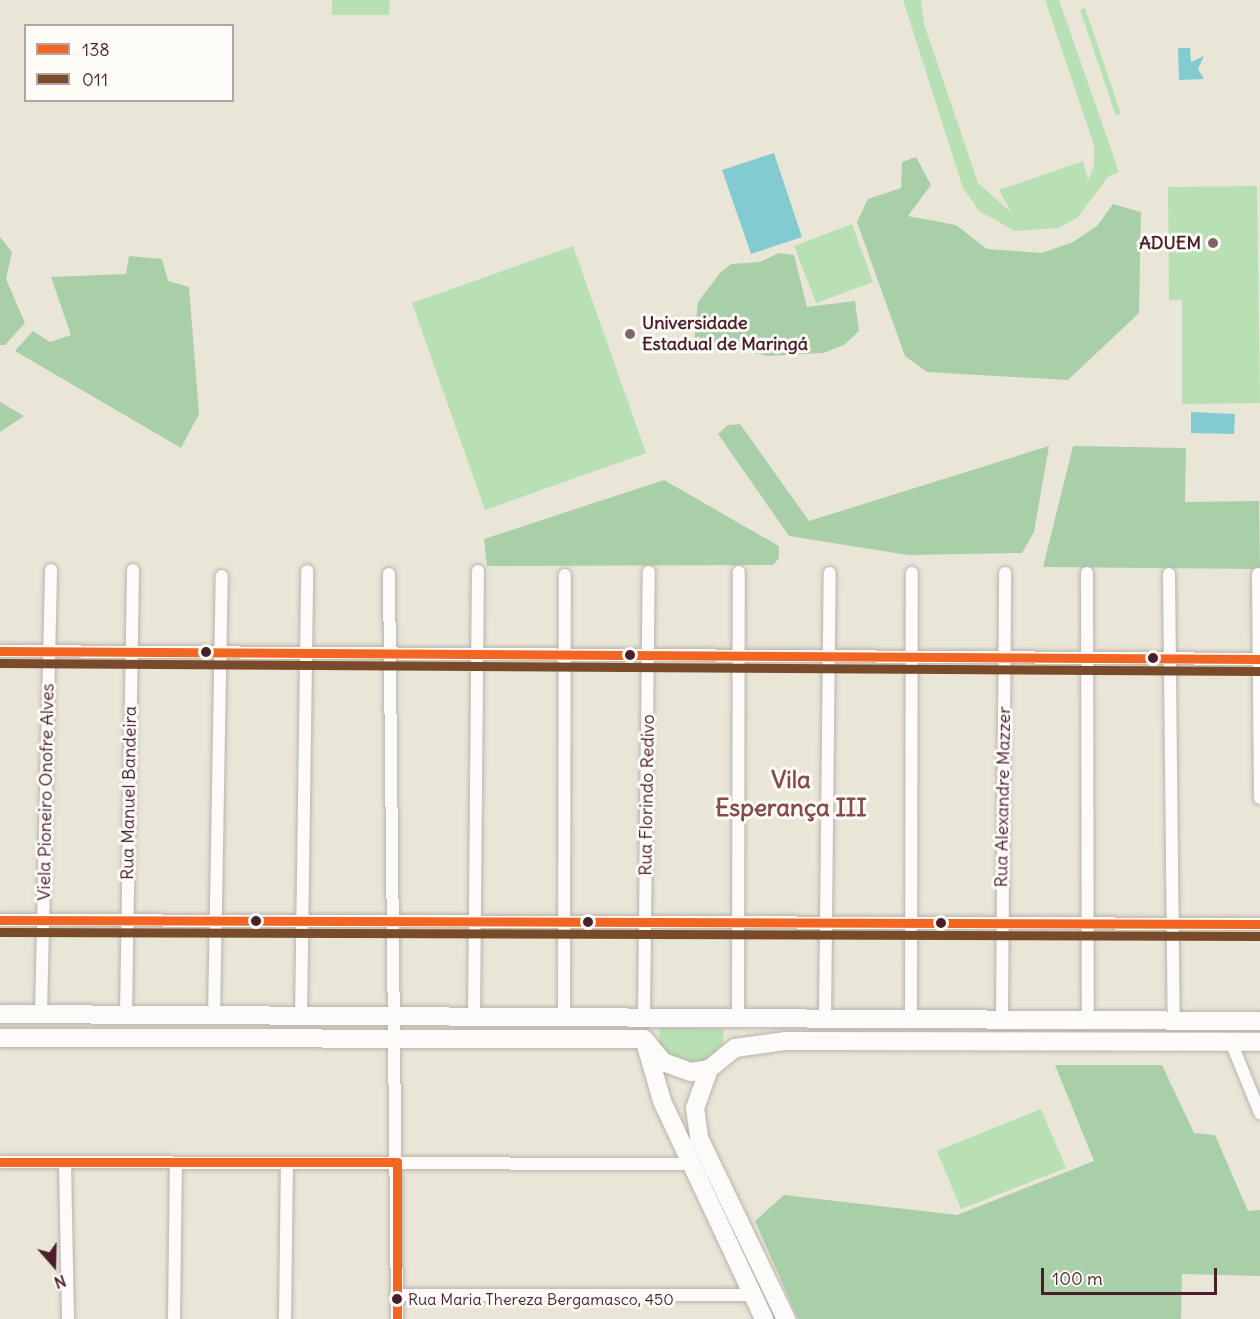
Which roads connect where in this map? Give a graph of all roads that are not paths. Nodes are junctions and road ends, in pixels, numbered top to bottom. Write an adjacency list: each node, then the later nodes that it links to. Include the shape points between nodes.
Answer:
1 (51, 570): 17 (street, Viela Pioneiro Onofre Alves)
2 (133, 570): 18 (street, Rua Manuel Bandeira)
3 (477, 570): 22 (street)
4 (307, 571): 20 (street)
5 (649, 572): 24 (street, Rua Florindo Redivo)
6 (739, 572): 25 (street)
7 (830, 573): 26 (street)
8 (912, 573): 27 (street)
9 (1005, 573): 28 (street, Rua Alexandre Mazzer)
10 (1087, 573): 29 (street)
11 (389, 574): 21 (street)
12 (565, 574): 23 (street)
13 (1169, 574): 30 (street)
14 (1258, 574): 31 (street)
15 (222, 576): 19 (street)
16 (0, 651): 17 (street)
17 (49, 652): 18 (street); 36 (street, Viela Pioneiro Onofre Alves)
18 (132, 652): 19 (street); 39 (street, Rua Manuel Bandeira)
19 (220, 653): 20 (street); 40 (street)
20 (304, 653): 21 (street); 41 (street)
21 (391, 654): 22 (street); 42 (street)
22 (477, 654): 23 (street); 43 (street)
23 (567, 655): 24 (street); 45 (street)
24 (649, 655): 25 (street); 46 (street, Rua Florindo Redivo)
25 (738, 656): 26 (street); 33 (street)
26 (828, 656): 27 (street); 34 (street)
27 (915, 657): 28 (street); 37 (street)
28 (1005, 658): 29 (street); 38 (street, Rua Alexandre Mazzer)
29 (1088, 658): 30 (street); 44 (street)
30 (1169, 658): 31 (street); 47 (street)
31 (1259, 659): 32 (street)
32 (1260, 798)
33 (741, 919): 34 (street); 46 (street); 54 (street)
34 (825, 919): 37 (street); 55 (street)
35 (0, 920): 36 (street)
36 (44, 920): 39 (street); 50 (street, Viela Pioneiro Onofre Alves)
37 (913, 920): 38 (street); 58 (street)
38 (1001, 920): 44 (street); 60 (street, Rua Alexandre Mazzer)
39 (127, 921): 40 (street); 51 (street, Rua Manuel Bandeira)
40 (215, 921): 41 (street); 52 (street)
41 (301, 922): 42 (street); 53 (street)
42 (395, 922): 43 (street); 64 (street)
43 (474, 922): 45 (street); 56 (street)
44 (1088, 922): 47 (street); 61 (street)
45 (564, 923): 46 (street); 59 (street)
46 (645, 923): 57 (street, Rua Florindo Redivo)
47 (1174, 923): 48 (street); 62 (street)
48 (1260, 924)
49 (0, 1014): 50 (main road)
50 (42, 1014): 51 (main road)
51 (126, 1016): 52 (main road)
52 (214, 1018): 53 (main road)
53 (301, 1018): 64 (main road)
54 (738, 1018): 55 (main road); 57 (main road); 69 (main road)
55 (825, 1018): 58 (main road)
56 (474, 1019): 59 (main road); 64 (main road)
57 (644, 1019): 59 (main road); 66 (main road)
58 (911, 1019): 60 (main road)
59 (564, 1020)
60 (1002, 1021): 61 (main road)
61 (1088, 1021): 62 (main road)
62 (1174, 1021): 63 (main road)
63 (1260, 1021)
64 (394, 1028): 65 (main road); 66 (main road); 73 (street)
65 (0, 1038)
66 (644, 1039): 70 (main road, via 677,1070); 77 (main road, via 663,1101)
67 (1231, 1042): 68 (main road); 69 (main road, via 785,1041); 71 (street)
68 (1260, 1042)
69 (735, 1048): 70 (main road)
70 (710, 1069): 85 (main road, via 695,1108 699,1138)
71 (1260, 1113)
72 (0, 1162): 74 (street)
73 (397, 1162): 76 (street); 77 (street); 78 (street)
74 (65, 1163): 75 (street); 80 (street)
75 (176, 1163): 76 (street); 81 (street)
76 (287, 1163): 82 (street)
77 (692, 1164): 79 (main road)
78 (396, 1295): 79 (street); 83 (street)
79 (753, 1295): 84 (main road)
80 (68, 1319)
81 (174, 1319)
82 (285, 1319)
83 (397, 1319)
84 (764, 1319)
85 (786, 1319)

